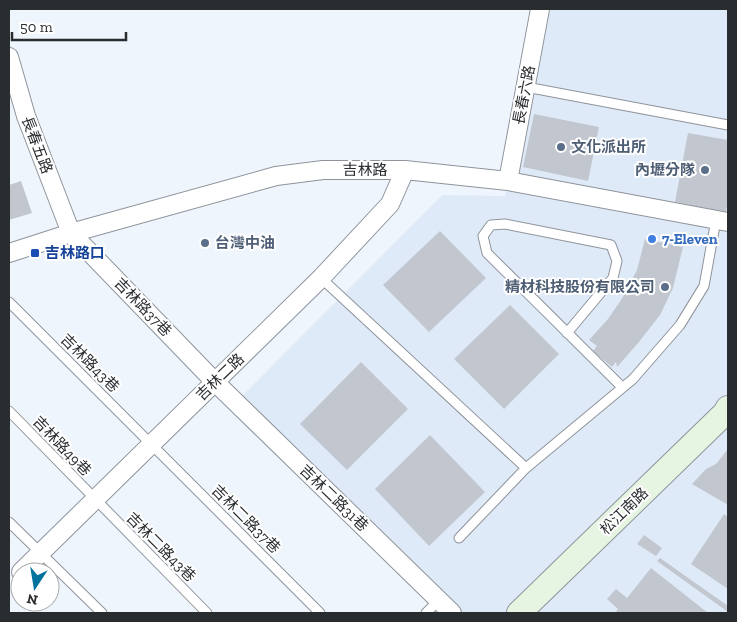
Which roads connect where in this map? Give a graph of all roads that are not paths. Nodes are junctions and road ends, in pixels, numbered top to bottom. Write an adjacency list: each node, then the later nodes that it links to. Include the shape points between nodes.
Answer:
1 (540, 9): 3 (street, 長春六路)
2 (9, 57): 8 (street, 長春五路, via 26,116)
3 (526, 87): 4 (lane); 6 (street, 長春六路)
4 (728, 125)
5 (405, 170): 6 (street, 吉林路); 8 (street, 吉林路, via 323,170 276,176); 10 (street, 吉林二路, via 390,204)
6 (508, 181): 7 (street, 吉林路)
7 (722, 221): 14 (lane, via 704,286 680,325)
8 (71, 233): 9 (street, 吉林路); 13 (street, 吉林路37巷)
9 (9, 253)
10 (321, 278): 13 (street, 吉林二路); 18 (lane)
11 (9, 302): 17 (lane, 吉林路43巷)
12 (567, 333): 12 (lane, via 487,253 483,236 491,225 505,224 611,245 617,261 612,278); 14 (lane)
13 (215, 382): 17 (street, 吉林二路); 24 (street, 吉林二路31巷)
14 (622, 387): 18 (lane)
15 (728, 408): 30 (street, 松江南路)
16 (9, 411): 19 (lane, 吉林路49巷)
17 (152, 444): 19 (street, 吉林二路); 27 (lane, 吉林二路37巷)
18 (526, 468): 21 (lane)
19 (95, 499): 22 (street, 吉林二路); 26 (lane, 吉林二路43巷)
20 (9, 522): 22 (lane)
21 (459, 538)
22 (40, 553): 23 (street, 吉林二路); 25 (lane)
23 (31, 562)
24 (439, 600): 28 (lane); 29 (street, 吉林二路31巷)
25 (102, 613)
26 (207, 613)
27 (320, 613)
28 (426, 613)
29 (452, 613)
30 (519, 613)

